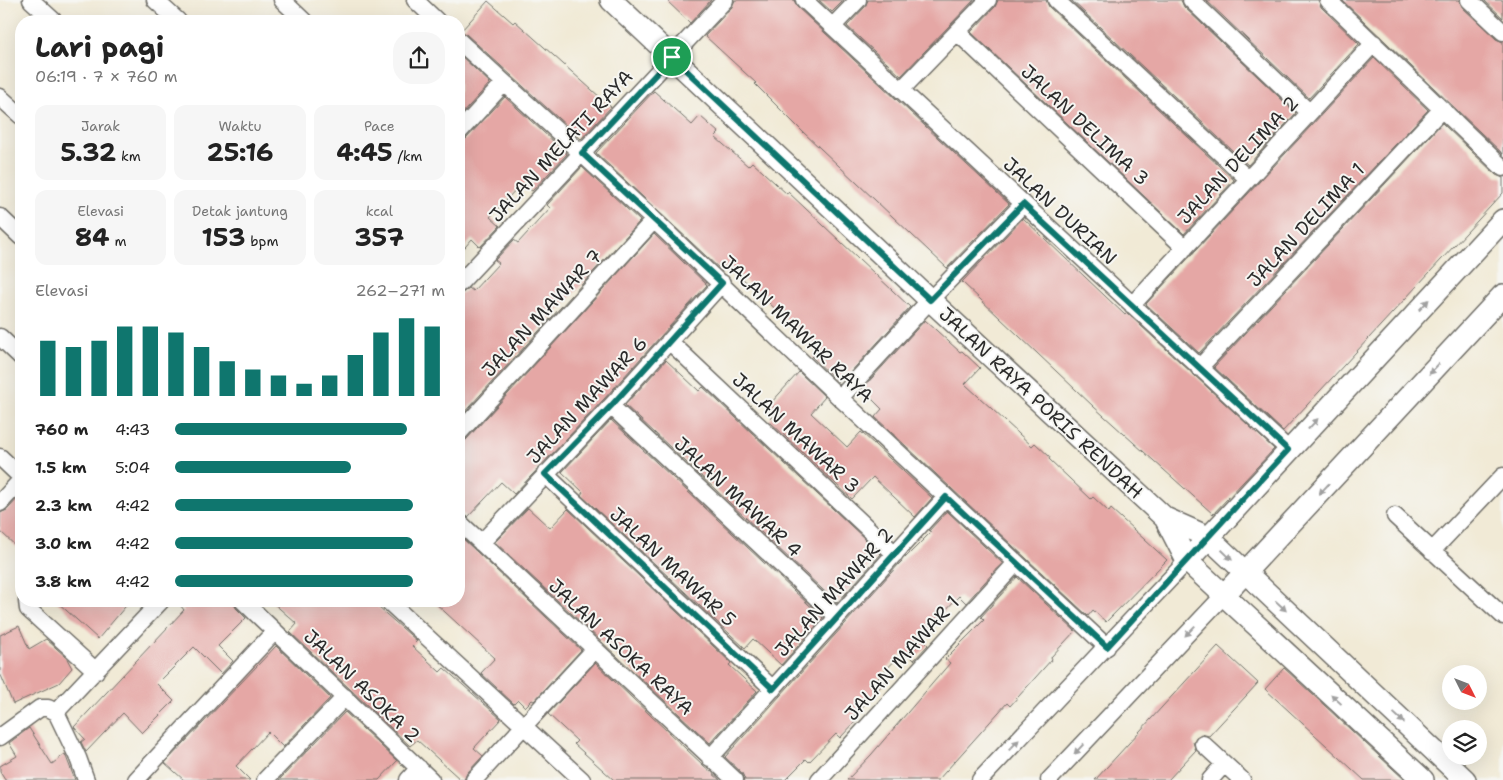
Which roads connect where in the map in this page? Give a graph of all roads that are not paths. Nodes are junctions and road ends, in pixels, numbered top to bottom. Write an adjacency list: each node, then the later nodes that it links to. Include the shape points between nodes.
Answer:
1 (31, 0): 14 (street)
2 (155, 0): 15 (street)
3 (282, 0): 16 (street)
4 (415, 0): 17 (street)
5 (611, 0): 23 (street, JALAN RAYA PORIS RENDAH)
6 (725, 0): 23 (street, JALAN MELATI RAYA)
7 (804, 0): 18 (street, JALAN DURIAN)
8 (858, 0): 18 (street)
9 (988, 0): 19 (street)
10 (1056, 0): 33 (street)
11 (1191, 0): 29 (street)
12 (1328, 0): 21 (street)
13 (1469, 0): 20 (street)
14 (47, 15)
15 (171, 15)
16 (298, 15)
17 (431, 15)
18 (833, 26): 25 (street, JALAN DURIAN)
19 (957, 32): 25 (street); 39 (street, JALAN DELIMA 3)
20 (1503, 32)
21 (1374, 43): 27 (street); 29 (street, JALAN DELIMA 2)
22 (465, 47): 24 (street, JALAN MAWAR RAYA)
23 (676, 53): 31 (street, JALAN MELATI RAYA); 43 (street, JALAN RAYA PORIS RENDAH)
24 (504, 83): 30 (street); 31 (street, JALAN MAWAR RAYA)
25 (901, 90): 34 (street, JALAN DURIAN)
26 (0, 97): 28 (street)
27 (1442, 109): 32 (street); 48 (street, JALAN DELIMA 1)
28 (15, 111)
29 (1310, 112): 33 (street, JALAN DELIMA 2)
30 (465, 125)
31 (582, 153): 36 (street, JALAN MAWAR RAYA); 40 (street, JALAN MELATI RAYA)
32 (1503, 168)
33 (1248, 179): 39 (street, JALAN DELIMA 2)
34 (1023, 204): 43 (street); 44 (street, JALAN DURIAN)
35 (0, 217): 38 (street)
36 (654, 220): 41 (street, JALAN MAWAR RAYA); 51 (street, JALAN MAWAR 7)
37 (1503, 220): 52 (street, one-way to 37)
38 (15, 231)
39 (1185, 248): 44 (street, JALAN DELIMA 2)
40 (465, 278)
41 (722, 283): 46 (street, JALAN MAWAR 6); 49 (street, JALAN MAWAR RAYA)
42 (1503, 295): 69 (street, one-way to 69)
43 (930, 300): 49 (street); 61 (street, JALAN RAYA PORIS RENDAH)
44 (1132, 305): 48 (street, JALAN DURIAN)
45 (0, 337): 47 (street)
46 (669, 341): 50 (street, JALAN MAWAR 6); 66 (street, JALAN MAWAR 3)
47 (15, 351)
48 (1199, 368): 52 (street, JALAN DURIAN)
49 (840, 398): 58 (street, JALAN MAWAR RAYA)
50 (611, 406): 55 (street, JALAN MAWAR 6); 76 (street, JALAN MAWAR 4)
51 (465, 426)
52 (1288, 450): 63 (street)
53 (0, 457): 54 (street)
54 (15, 472)
55 (545, 474): 64 (street, JALAN MAWAR 6); 81 (street, JALAN MAWAR 5)
56 (1503, 476): 65 (street)
57 (15, 485): 59 (street)
58 (946, 497): 66 (street, JALAN MAWAR 2); 68 (street, JALAN MAWAR RAYA)
59 (0, 503)
60 (1395, 516): 65 (street)
61 (1165, 518): 63 (street, JALAN RAYA PORIS RENDAH); 67 (street, JALAN RAYA PORIS RENDAH)
62 (465, 528): 64 (street, JALAN ASOKA RAYA)
63 (1208, 537): 67 (street); 69 (street, JALAN RAYA PORIS RENDAH, one-way to 69)
64 (481, 543): 79 (street, JALAN ASOKA RAYA)
65 (1432, 551): 75 (street)
66 (895, 554): 76 (street, JALAN MAWAR 2)
67 (1186, 561): 70 (street); 78 (street)
68 (1016, 563): 78 (street, JALAN MAWAR RAYA); 97 (street, JALAN MAWAR 1)
69 (1246, 572): 70 (street); 103 (street, JALAN RAYA PORIS RENDAH, one-way to 103)
70 (1224, 595): 99 (street, one-way to 99); 102 (street, one-way to 70)
71 (155, 607): 80 (street)
72 (249, 607): 77 (street, JALAN ASOKA 2)
73 (395, 607): 84 (street)
74 (31, 608): 80 (street)
75 (1503, 616)
76 (837, 618): 81 (street, JALAN MAWAR 2)
77 (275, 631): 82 (street, JALAN ASOKA 2); 91 (street)
78 (1107, 647): 98 (street, one-way to 78)
79 (594, 650): 84 (street); 87 (street, JALAN ASOKA RAYA)
80 (96, 670): 83 (street)
81 (773, 689): 87 (street, JALAN MAWAR 2)
82 (345, 697): 89 (street, JALAN ASOKA 2); 92 (street)
83 (56, 712): 85 (street, via 40,708); 90 (street)
84 (524, 725): 94 (street); 95 (street)
85 (0, 737)
86 (1203, 744): 88 (street)
87 (710, 758): 96 (street, JALAN ASOKA RAYA)
88 (1224, 764): 100 (street); 101 (street)
89 (413, 774): 93 (street, JALAN ASOKA 2)
90 (86, 780)
91 (136, 780)
92 (265, 780)
93 (431, 780)
94 (474, 780)
95 (582, 780)
96 (734, 780)
97 (819, 780)
98 (980, 780)
99 (1049, 780)
100 (1210, 780)
101 (1242, 780)
102 (1423, 780)
103 (1465, 780)

